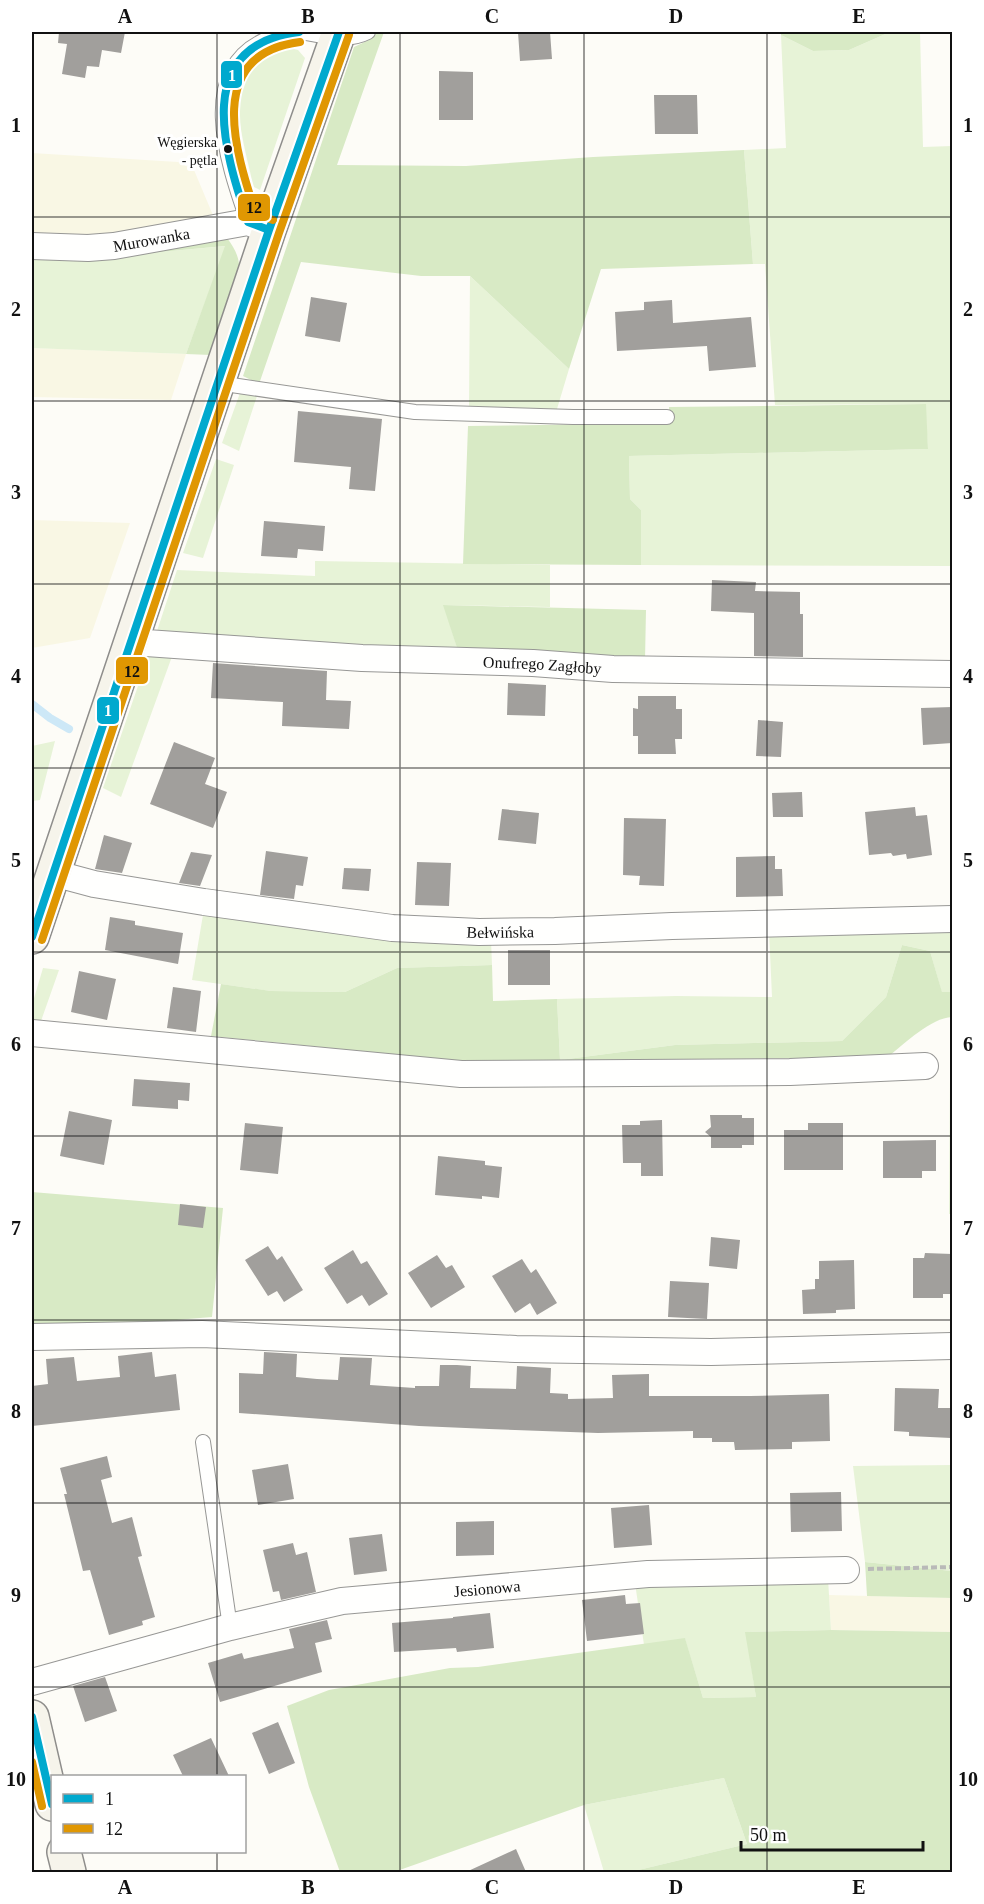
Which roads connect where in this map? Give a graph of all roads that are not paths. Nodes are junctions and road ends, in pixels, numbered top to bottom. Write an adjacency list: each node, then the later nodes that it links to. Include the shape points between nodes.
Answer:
1 (300, 32): 3 (lane); 4 (lane, via 272,37 246,51 227,78 222,120 230,168)
2 (368, 32): 3 (lane, via 352,38)
3 (338, 35): 4 (main road)
4 (259, 226): 5 (street, Murowanka, via 114,246); 6 (main road)
5 (32, 246)
6 (218, 383): 7 (lane, via 415,412); 8 (main road)
7 (667, 417)
8 (132, 642): 9 (street, Onufrego Zagłoby, via 362,658 613,669); 10 (main road)
9 (952, 674)
10 (43, 887): 11 (street, Bełwińska, via 94,884 392,928 479,932); 12 (main road)
11 (952, 919)
12 (32, 937)
13 (32, 1033): 14 (street, via 460,1074 790,1072)
14 (925, 1066)
15 (32, 1337): 16 (street, via 201,1334 516,1349 711,1352)
16 (952, 1346)
17 (203, 1442): 19 (lane)
18 (846, 1570): 19 (street, Jesionowa, via 648,1574 365,1599)
19 (230, 1627): 20 (street, Jesionowa)
20 (32, 1682)
21 (32, 1717): 22 (main road)
22 (51, 1800)
23 (64, 1853): 24 (main road)
24 (69, 1872)

